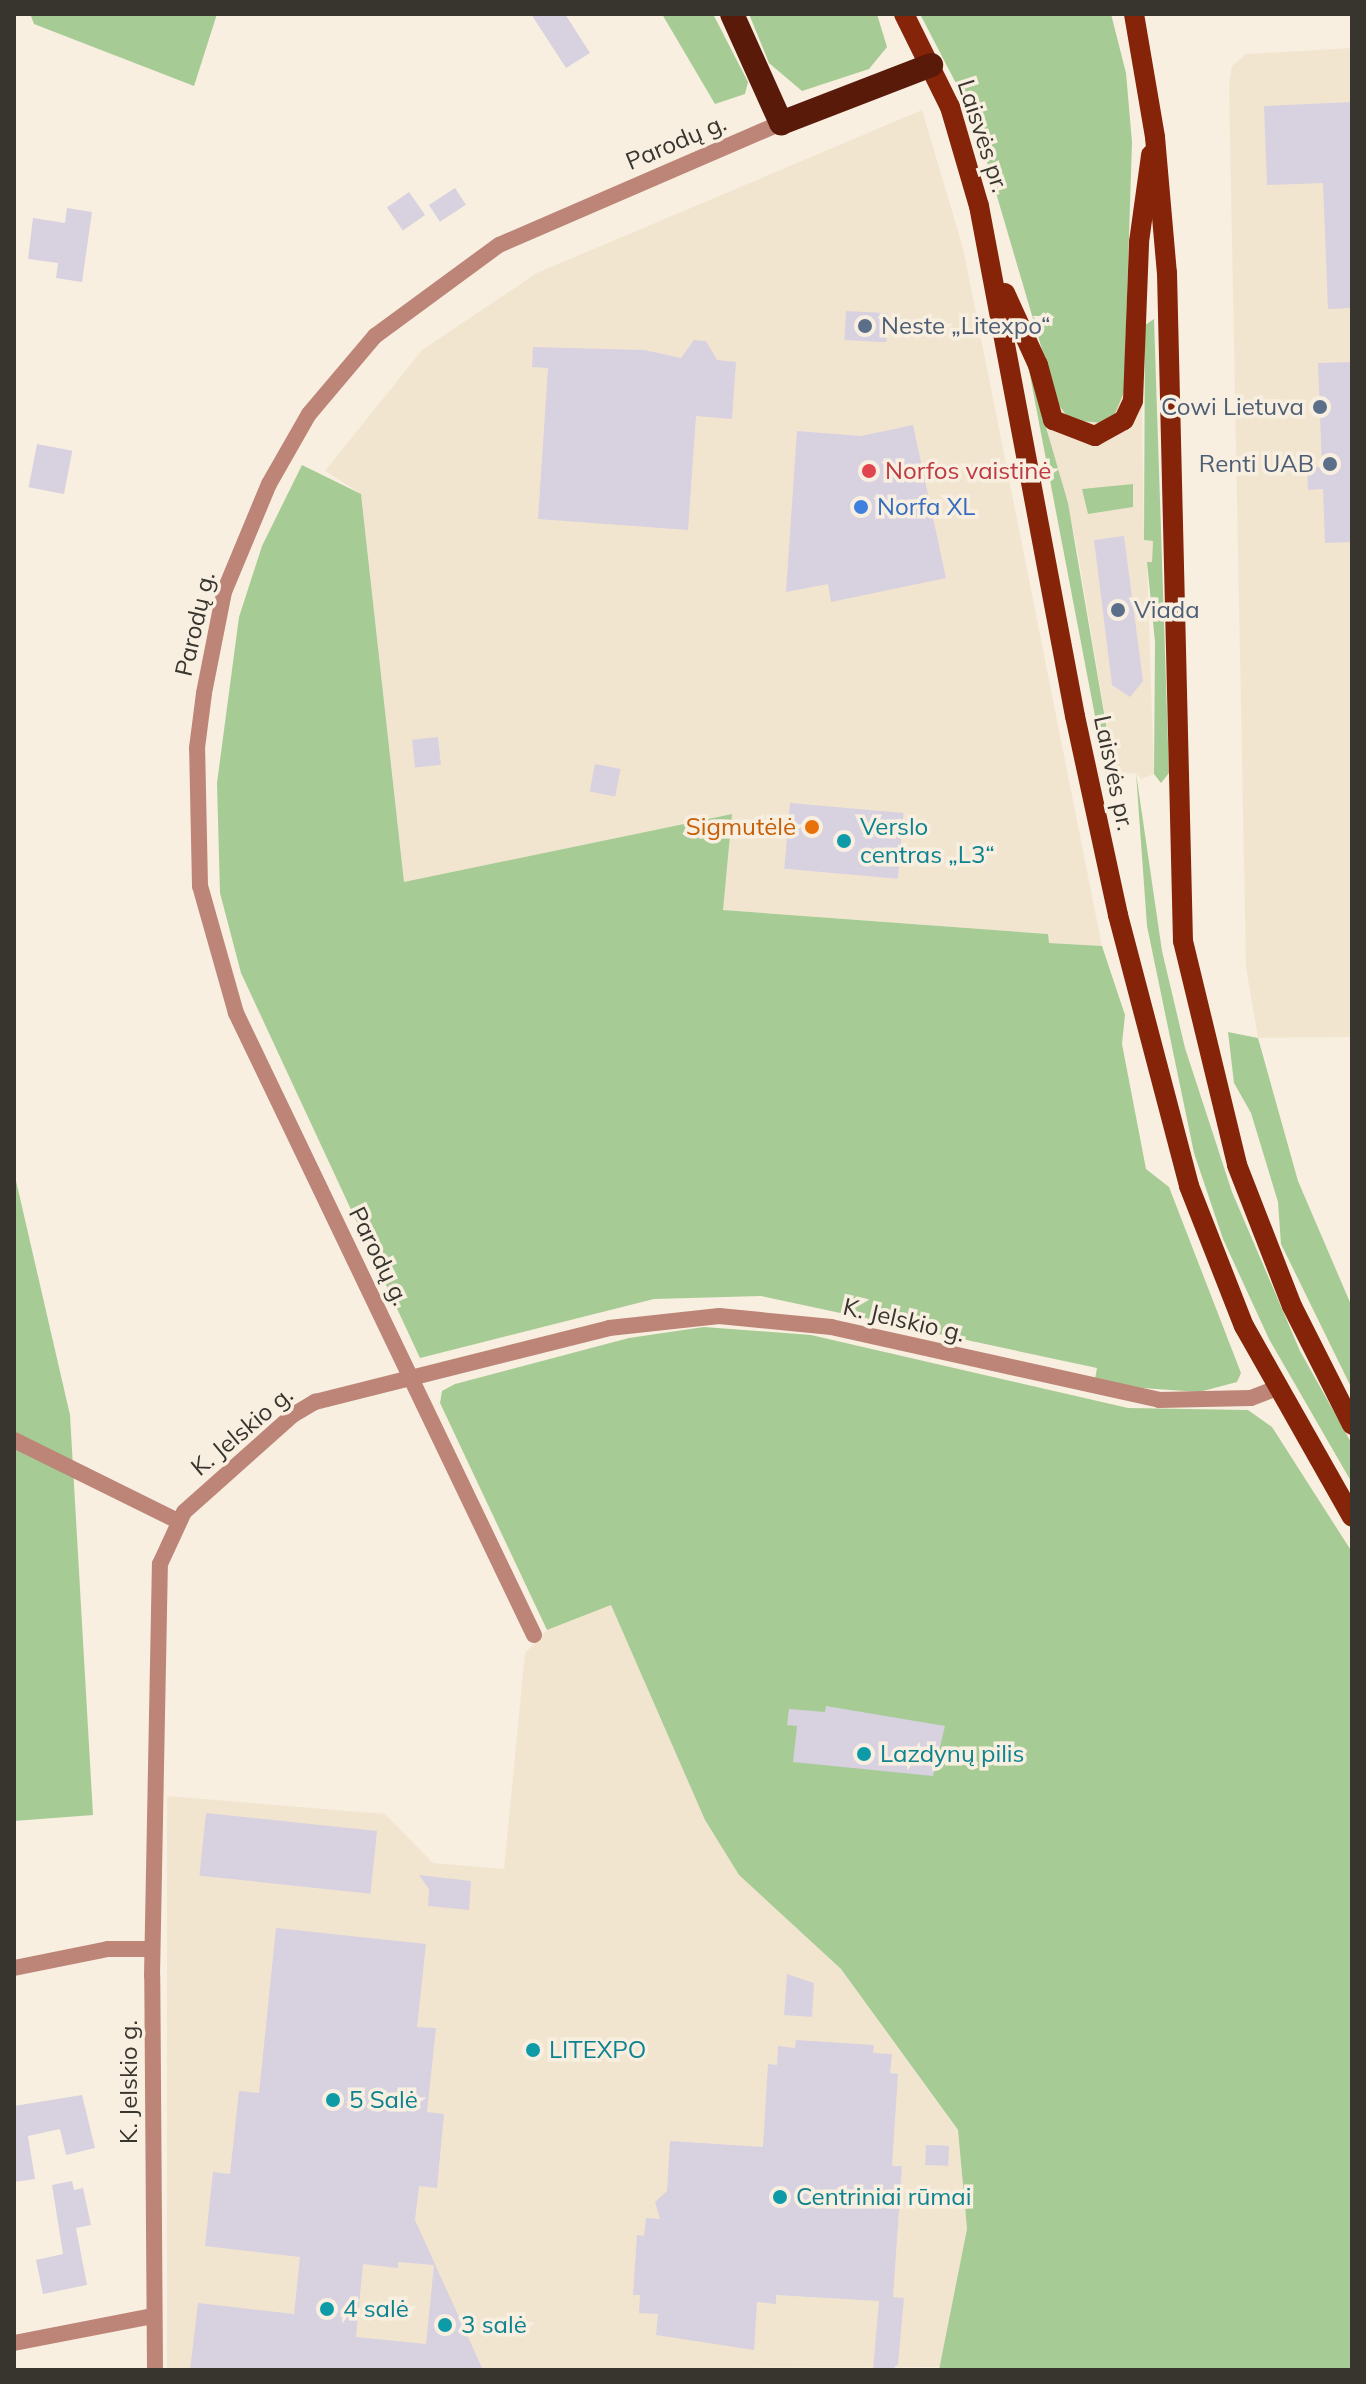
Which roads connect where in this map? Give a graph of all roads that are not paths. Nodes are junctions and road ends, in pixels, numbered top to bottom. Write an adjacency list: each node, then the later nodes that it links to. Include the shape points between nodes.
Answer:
1 (732, 14): 5 (highway)
2 (904, 14): 4 (main road, Laisvės pr.)
3 (1134, 14): 6 (main road)
4 (931, 65): 5 (highway); 7 (main road, Laisvės pr., via 962,142)
5 (781, 123): 8 (street, Parodų g., via 499,245 409,307 338,376 291,442 224,592 197,748 200,886 236,1013)
6 (1155, 137): 7 (main road, via 1139,242 1133,401 1124,420 1095,436 1053,420 1038,365); 10 (main road, via 1167,273 1183,941 1237,1165 1292,1306)
7 (994, 272): 9 (main road, Laisvės pr., via 1118,915 1189,1186 1218,1272)
8 (413, 1382): 9 (street, K. Jelskio g., via 609,1328 719,1316 831,1327 1159,1400 1251,1398); 13 (street, K. Jelskio g., via 315,1402); 14 (street, Parodų g.)
9 (1275, 1389): 12 (main road, Laisvės pr.)
10 (1352, 1425)
11 (14, 1440): 13 (street)
12 (1352, 1517)
13 (178, 1521): 15 (street, K. Jelskio g., via 160,1564)
14 (534, 1635)
15 (152, 1949): 16 (street, via 108,1949); 17 (street, K. Jelskio g.)
16 (14, 1968)
17 (153, 2316): 18 (street); 19 (street, K. Jelskio g.)
18 (14, 2343)
19 (155, 2370)

